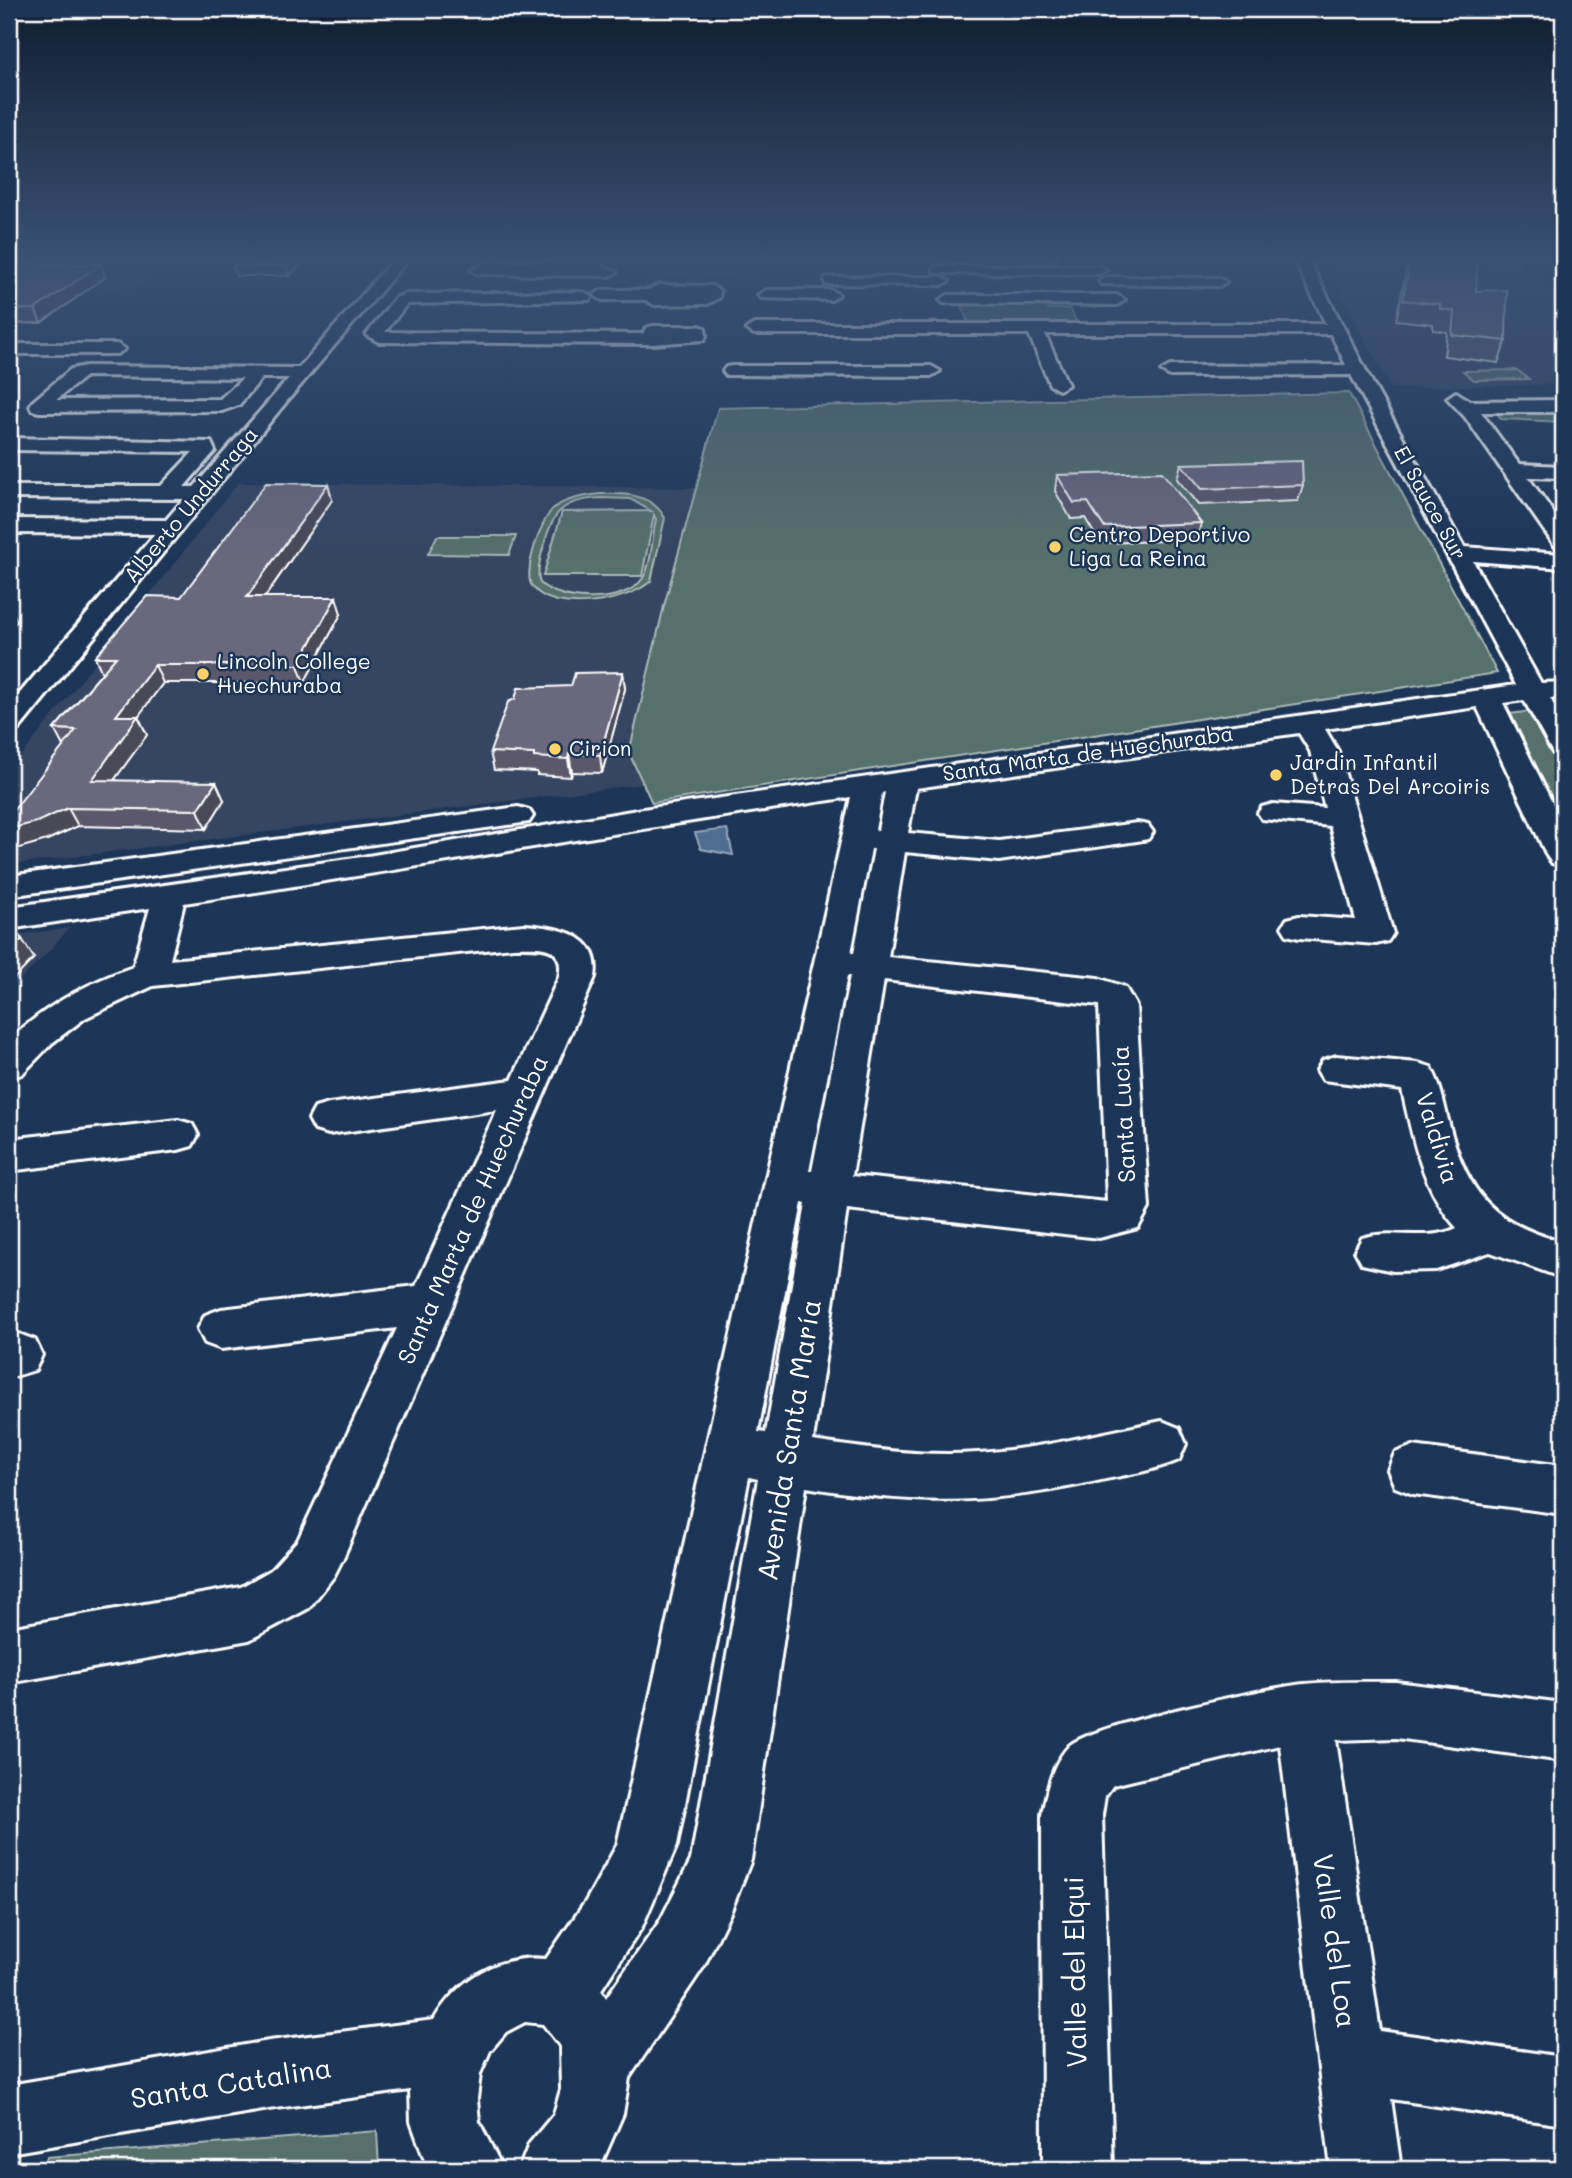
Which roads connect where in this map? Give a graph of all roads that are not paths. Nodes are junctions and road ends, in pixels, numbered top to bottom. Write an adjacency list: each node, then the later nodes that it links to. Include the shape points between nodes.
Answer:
1 (317, 359): 10 (street, Alberto Undurraga)
2 (928, 359): 8 (street, via 933,380)
3 (1048, 359): 11 (street)
4 (1351, 359): 6 (street, El Sauce Sur)
5 (1164, 360): 6 (street); 12 (street)
6 (1357, 370): 26 (street, El Sauce Sur)
7 (732, 371): 8 (street)
8 (782, 371): 13 (street)
9 (258, 372): 9 (street, via 232,401 211,407 39,406 76,373 86,371); 10 (street)
10 (303, 373): 22 (street, Alberto Undurraga)
11 (1059, 385)
12 (1182, 389)
13 (782, 394)
14 (1563, 406): 15 (street)
15 (1467, 409): 16 (street); 18 (street)
16 (1563, 425)
17 (9, 444): 21 (street, via 204,446 205,451)
18 (1513, 470): 19 (street); 25 (street)
19 (1563, 472)
20 (9, 492): 21 (street)
21 (167, 493): 22 (street)
22 (203, 493): 24 (street, Alberto Undurraga)
23 (9, 526): 24 (street)
24 (175, 527): 34 (street, Alberto Undurraga)
25 (1559, 531)
26 (1457, 553): 27 (street); 29 (street, El Sauce Sur)
27 (1563, 561)
28 (1563, 572): 29 (street)
29 (1472, 581): 32 (street, El Sauce Sur)
30 (1563, 670): 32 (street, Santa Marta de Huechuraba, via 1542,678)
31 (1563, 690): 32 (street, Santa Marta de Huechuraba)
32 (1533, 691): 33 (street, Santa Marta de Huechuraba); 36 (street, El Sauce Sur)
33 (1486, 697): 35 (street, Santa Marta de Huechuraba); 43 (street)
34 (9, 723)
35 (1307, 723): 37 (street, Santa Marta de Huechuraba); 40 (street, via 1324,751)
36 (1562, 740)
37 (885, 783): 39 (street, Santa Marta de Huechuraba); 42 (street, Avenida Santa María)
38 (1273, 813): 40 (street)
39 (643, 818): 44 (street, Santa Marta de Huechuraba, via 494,818); 46 (street, Santa Marta de Huechuraba)
40 (1343, 818): 49 (street, via 1376,933)
41 (1138, 832): 42 (street, via 1018,850)
42 (873, 840): 50 (street, Avenida Santa María)
43 (1563, 856)
44 (63, 879): 45 (street, Santa Marta de Huechuraba); 47 (street)
45 (9, 886)
46 (170, 895): 47 (street, Santa Marta de Huechuraba); 51 (street)
47 (54, 912): 48 (street, Santa Marta de Huechuraba)
48 (9, 918)
49 (1299, 927)
50 (849, 965): 58 (street, Avenida Santa María); 58 (street, Santa Lucía, via 1098,990 1112,996 1118,1006 1128,1208 1123,1216 1099,1221)
51 (149, 974): 52 (street, Santa Marta de Huechuraba, via 106,989 62,1014); 54 (street, Santa Marta de Huechuraba, via 513,936 556,940 575,950 580,967)
52 (9, 1065)
53 (1336, 1070): 59 (street, Valdivia, via 1418,1077 1452,1191)
54 (527, 1092): 55 (street); 62 (street, Santa Marta de Huechuraba)
55 (329, 1119)
56 (177, 1135): 57 (street)
57 (9, 1155)
58 (806, 1188): 65 (street, Avenida Santa María); 66 (street, Avenida Santa María)
59 (1490, 1229): 60 (street, via 1467,1245 1441,1254); 61 (street, Valdivia, via 1517,1245)
60 (1377, 1251)
61 (1563, 1260)
62 (432, 1304): 63 (street); 69 (street, Santa Marta de Huechuraba, via 316,1558 290,1589 249,1613 228,1619)
63 (221, 1329)
64 (1162, 1444): 66 (street, via 962,1478 895,1475)
65 (728, 1451): 66 (street); 72 (street, Avenida Santa María, via 647,1845 614,1918)
66 (786, 1459): 75 (street, Avenida Santa María, via 721,1860 698,1918)
67 (1413, 1470): 68 (street)
68 (1563, 1490)
69 (9, 1655)
70 (1304, 1713): 71 (street, via 1396,1710); 74 (street, Valle del Loa); 80 (street, Valle del Elqui, via 1113,1755 1090,1766 1082,1777 1072,1815)
71 (1563, 1732)
72 (559, 1995): 73 (street, via 538,1989 516,1990 493,2001 470,2021); 75 (street, Avenida Santa María, via 579,2012 591,2037)
73 (453, 2051): 77 (street, Santa Catalina, via 269,2075); 78 (street, via 444,2086 444,2120 454,2151)
74 (1351, 2060): 76 (street); 81 (street, Valle del Loa)
75 (596, 2068): 79 (street, Avenida Santa María, via 594,2099 584,2131)
76 (1563, 2091)
77 (9, 2119)
78 (468, 2169)
79 (554, 2169)
80 (1078, 2169)
81 (1366, 2169)

